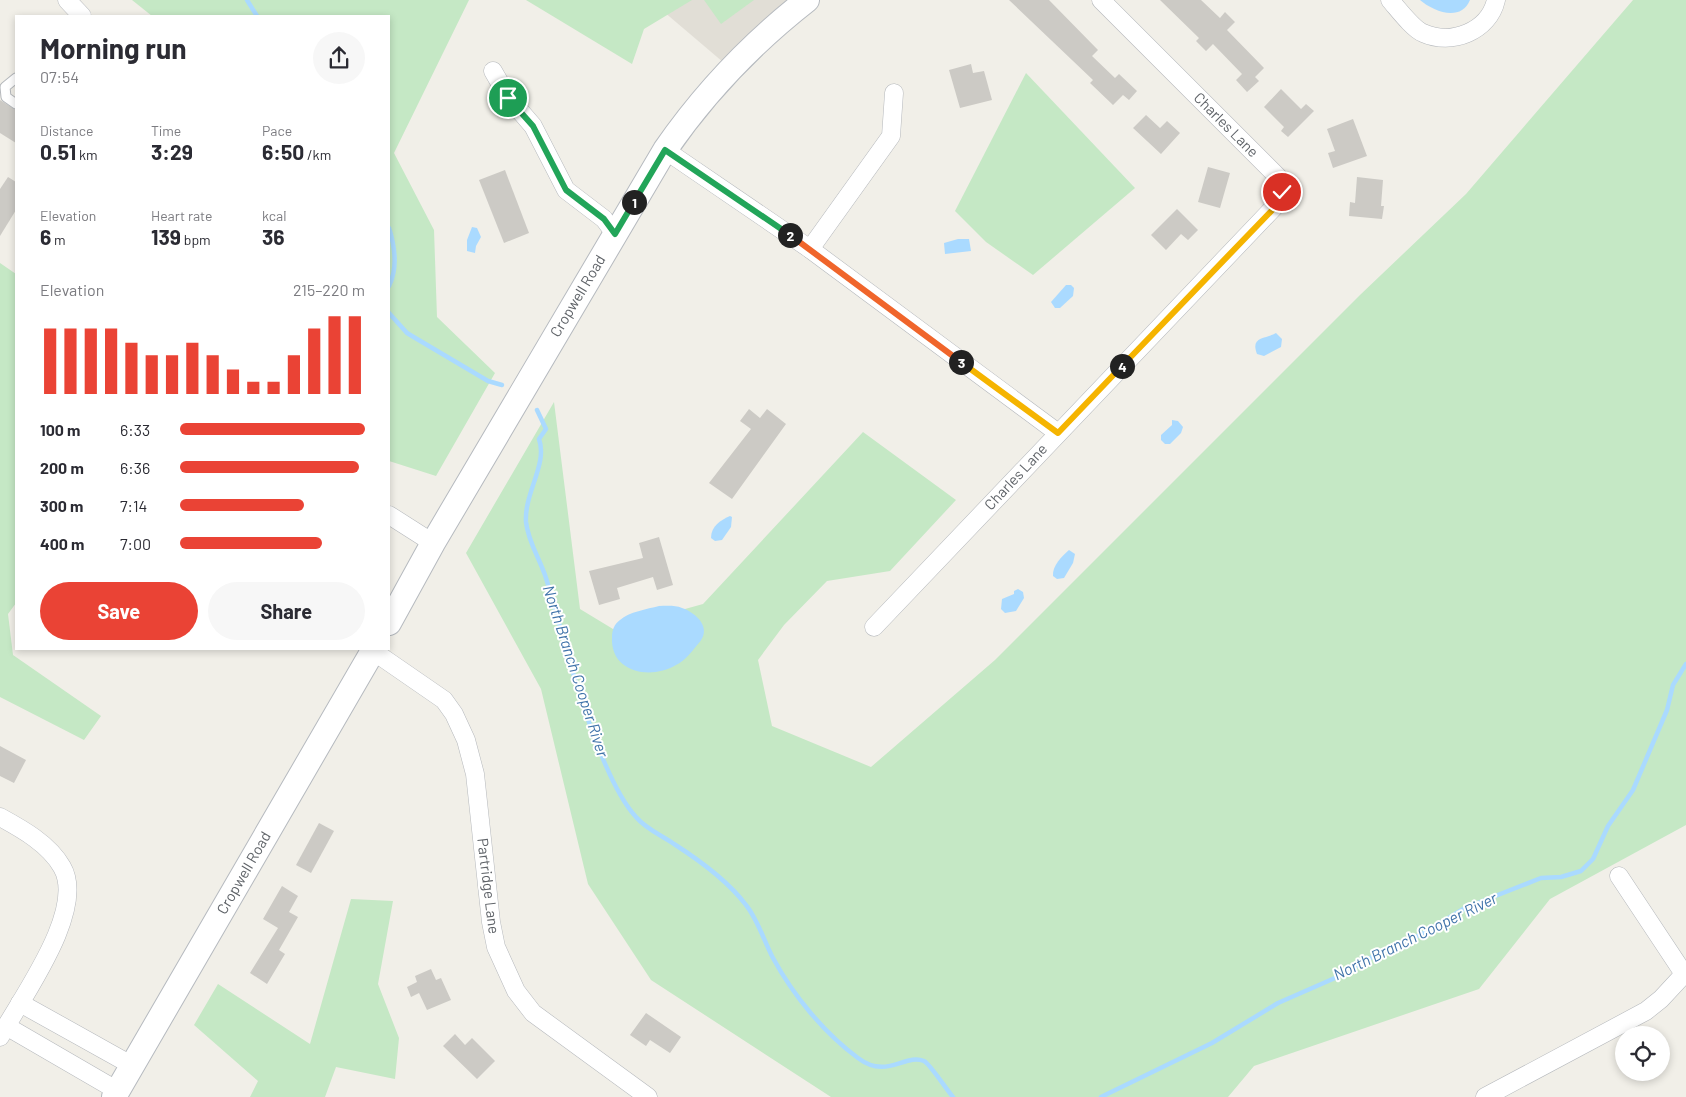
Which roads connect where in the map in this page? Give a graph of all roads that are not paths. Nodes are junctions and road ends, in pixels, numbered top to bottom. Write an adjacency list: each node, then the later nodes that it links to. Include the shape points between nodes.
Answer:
1 (807, 0): 10 (street, Cropwell Road, via 740,58)
2 (1101, 0): 13 (street, Charles Lane, via 1280,179 1282,192 1278,204)
3 (1390, 0): 4 (street, via 1421,32 1435,37 1465,34 1477,28 1487,19)
4 (1496, 0)
5 (493, 70): 11 (street, via 508,98 533,126 566,190 604,219)
6 (15, 79): 7 (lane)
7 (3, 89): 9 (lane, via 6,97)
8 (894, 92): 12 (street, via 890,136)
9 (15, 103)
10 (665, 150): 11 (street, Cropwell Road); 12 (street)
11 (615, 234): 15 (street, Cropwell Road)
12 (810, 249): 13 (street)
13 (1058, 433): 17 (street, Charles Lane)
14 (390, 516): 15 (street)
15 (433, 543): 16 (street, Cropwell Road)
16 (390, 621)
17 (874, 627)
18 (374, 650): 24 (street, Cropwell Road); 26 (street, Partridge Lane, via 444,700 466,740 475,774 491,922 496,947 516,991 533,1013)
19 (0, 817): 22 (street, via 23,830 54,855 63,869 67,888 65,913 55,940)
20 (1618, 876): 21 (street)
21 (1685, 973): 27 (street, via 1646,1011)
22 (20, 1003): 23 (street); 24 (street)
23 (3, 1032): 25 (street)
24 (133, 1066): 25 (street, Cropwell Road)
25 (116, 1094)
26 (648, 1097)
27 (1484, 1097)

